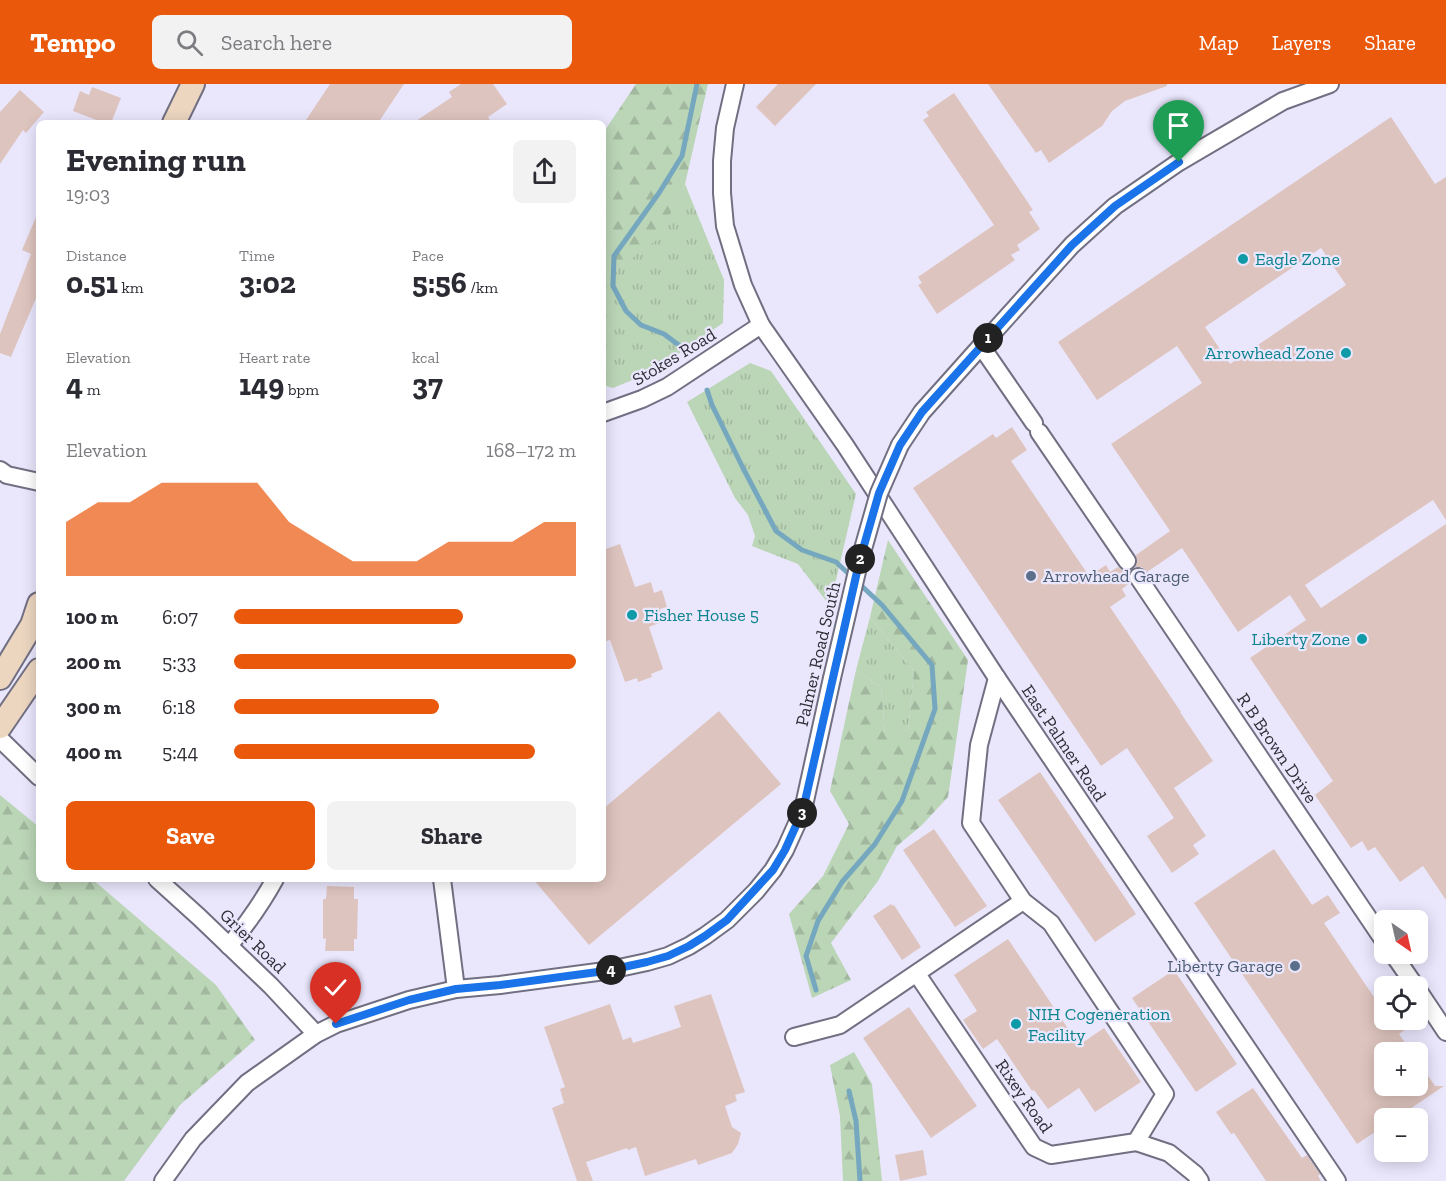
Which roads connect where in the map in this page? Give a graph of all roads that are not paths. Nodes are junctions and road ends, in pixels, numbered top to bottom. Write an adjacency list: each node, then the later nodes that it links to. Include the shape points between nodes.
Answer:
1 (193, 84): 4 (main road)
2 (735, 84): 5 (street, East Palmer Road, via 722,161 724,226)
3 (1330, 84): 6 (street, Palmer Road South, via 1283,101 1179,162 1115,206 1072,245)
4 (175, 120)
5 (761, 326): 7 (street, Stokes Road, via 667,387); 15 (street, East Palmer Road)
6 (981, 346): 10 (street); 26 (street, Palmer Road South, bridge, via 922,412 900,445 879,493 859,563 803,810 773,870 727,920 668,956 605,971)
7 (606, 412)
8 (0, 470): 9 (street)
9 (36, 481)
10 (1127, 561)
11 (1138, 578): 23 (street, R B Brown Drive)
12 (36, 613): 14 (main road)
13 (36, 674): 16 (main road)
14 (0, 678)
15 (997, 678): 22 (street, via 979,745 971,823); 34 (street, East Palmer Road)
16 (0, 727)
17 (0, 740): 18 (street)
18 (32, 767)
19 (161, 882): 24 (street, Grier Road)
20 (274, 882): 24 (street)
21 (442, 882): 26 (street)
22 (1023, 901): 25 (street); 31 (street, via 1051,923 1165,1094)
23 (1374, 926)
24 (229, 946): 29 (street, Grier Road)
25 (917, 974): 30 (street, via 840,1025); 31 (street, Rixey Road, via 1034,1147 1051,1155)
26 (456, 989): 29 (street, Palmer Road South, via 356,1017)
27 (1428, 1005): 28 (street)
28 (1446, 1032)
29 (316, 1034): 32 (street, Palmer Road South, via 247,1083 194,1139)
30 (794, 1037)
31 (1136, 1142): 33 (street, via 1169,1154)
32 (163, 1181)
33 (1200, 1181)
34 (1337, 1181)

